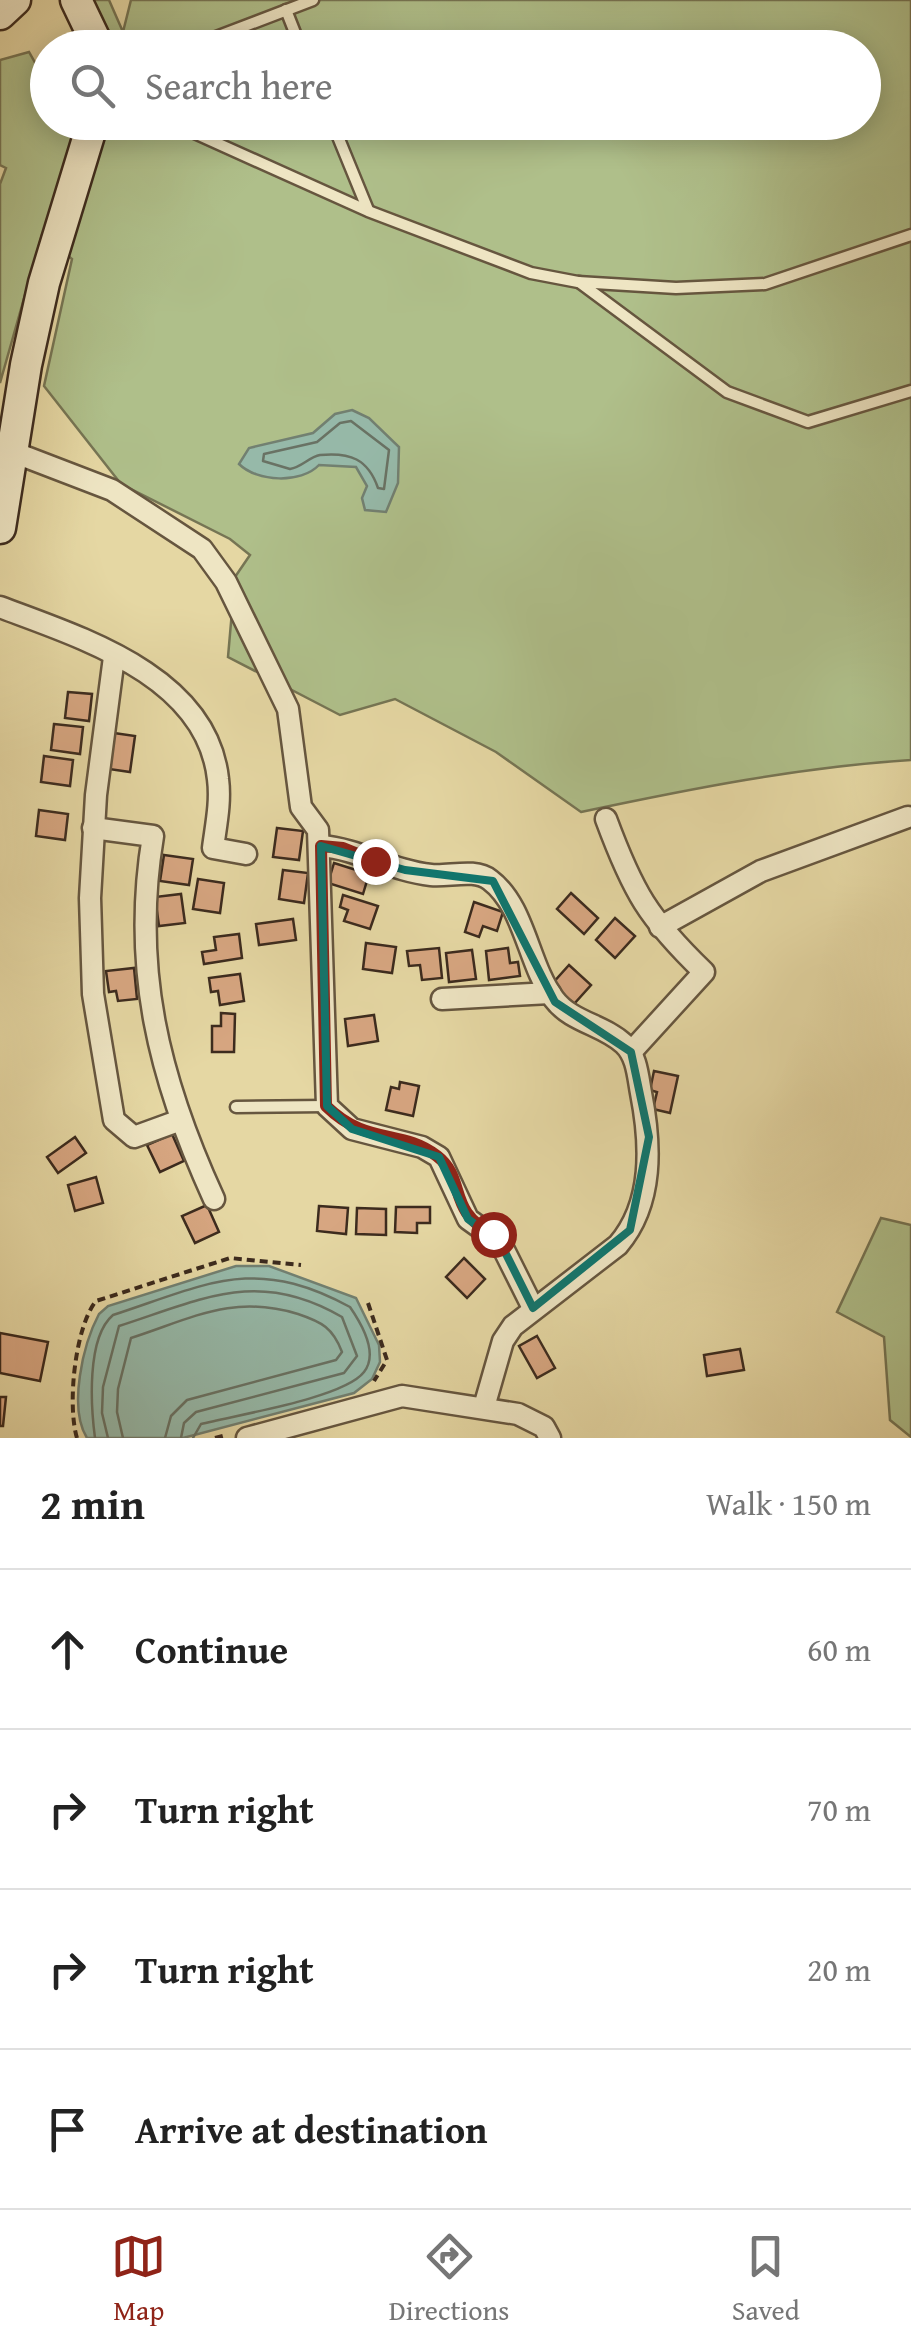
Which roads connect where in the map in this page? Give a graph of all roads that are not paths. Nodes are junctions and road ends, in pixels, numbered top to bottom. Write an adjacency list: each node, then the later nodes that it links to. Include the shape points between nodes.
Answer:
1 (15, 0): 5 (street)
2 (76, 0): 6 (street)
3 (313, 0): 4 (lane)
4 (286, 10): 7 (lane); 8 (lane)
5 (0, 14)
6 (90, 30)
7 (234, 30)
8 (294, 30)
9 (88, 140): 16 (street, via 44,283)
10 (210, 140): 12 (lane)
11 (339, 140): 12 (lane)
12 (368, 211): 14 (lane, via 531,273)
13 (911, 235): 14 (lane, via 765,284)
14 (578, 282): 15 (lane, via 727,392 808,422)
15 (911, 391)
16 (13, 452): 17 (street); 23 (street, via 112,490 202,549 226,582 288,709 301,807)
17 (0, 528)
18 (0, 607): 19 (street)
19 (114, 657): 22 (street); 24 (street, via 172,691 194,716 218,777 213,848)
20 (908, 817): 25 (street, via 761,870)
21 (606, 819): 25 (street, via 631,887)
22 (93, 828): 31 (street, via 153,836 147,968 155,1038); 31 (street, via 93,994 114,1120 134,1136)
23 (321, 846): 26 (street, via 405,870 481,874 492,881); 30 (street)
24 (246, 854)
25 (660, 927): 28 (street, via 704,972)
26 (550, 992): 27 (street); 28 (street)
27 (442, 998)
28 (631, 1052): 33 (street, via 649,1137 630,1230)
29 (236, 1106): 30 (lane)
30 (326, 1106): 33 (street, via 352,1129 439,1157 468,1219 500,1242)
31 (178, 1121): 32 (street)
32 (214, 1199)
33 (533, 1308): 34 (street, via 503,1341)
34 (484, 1407): 35 (street, via 402,1396); 36 (street, via 534,1420)
35 (240, 1436)
36 (550, 1438)

